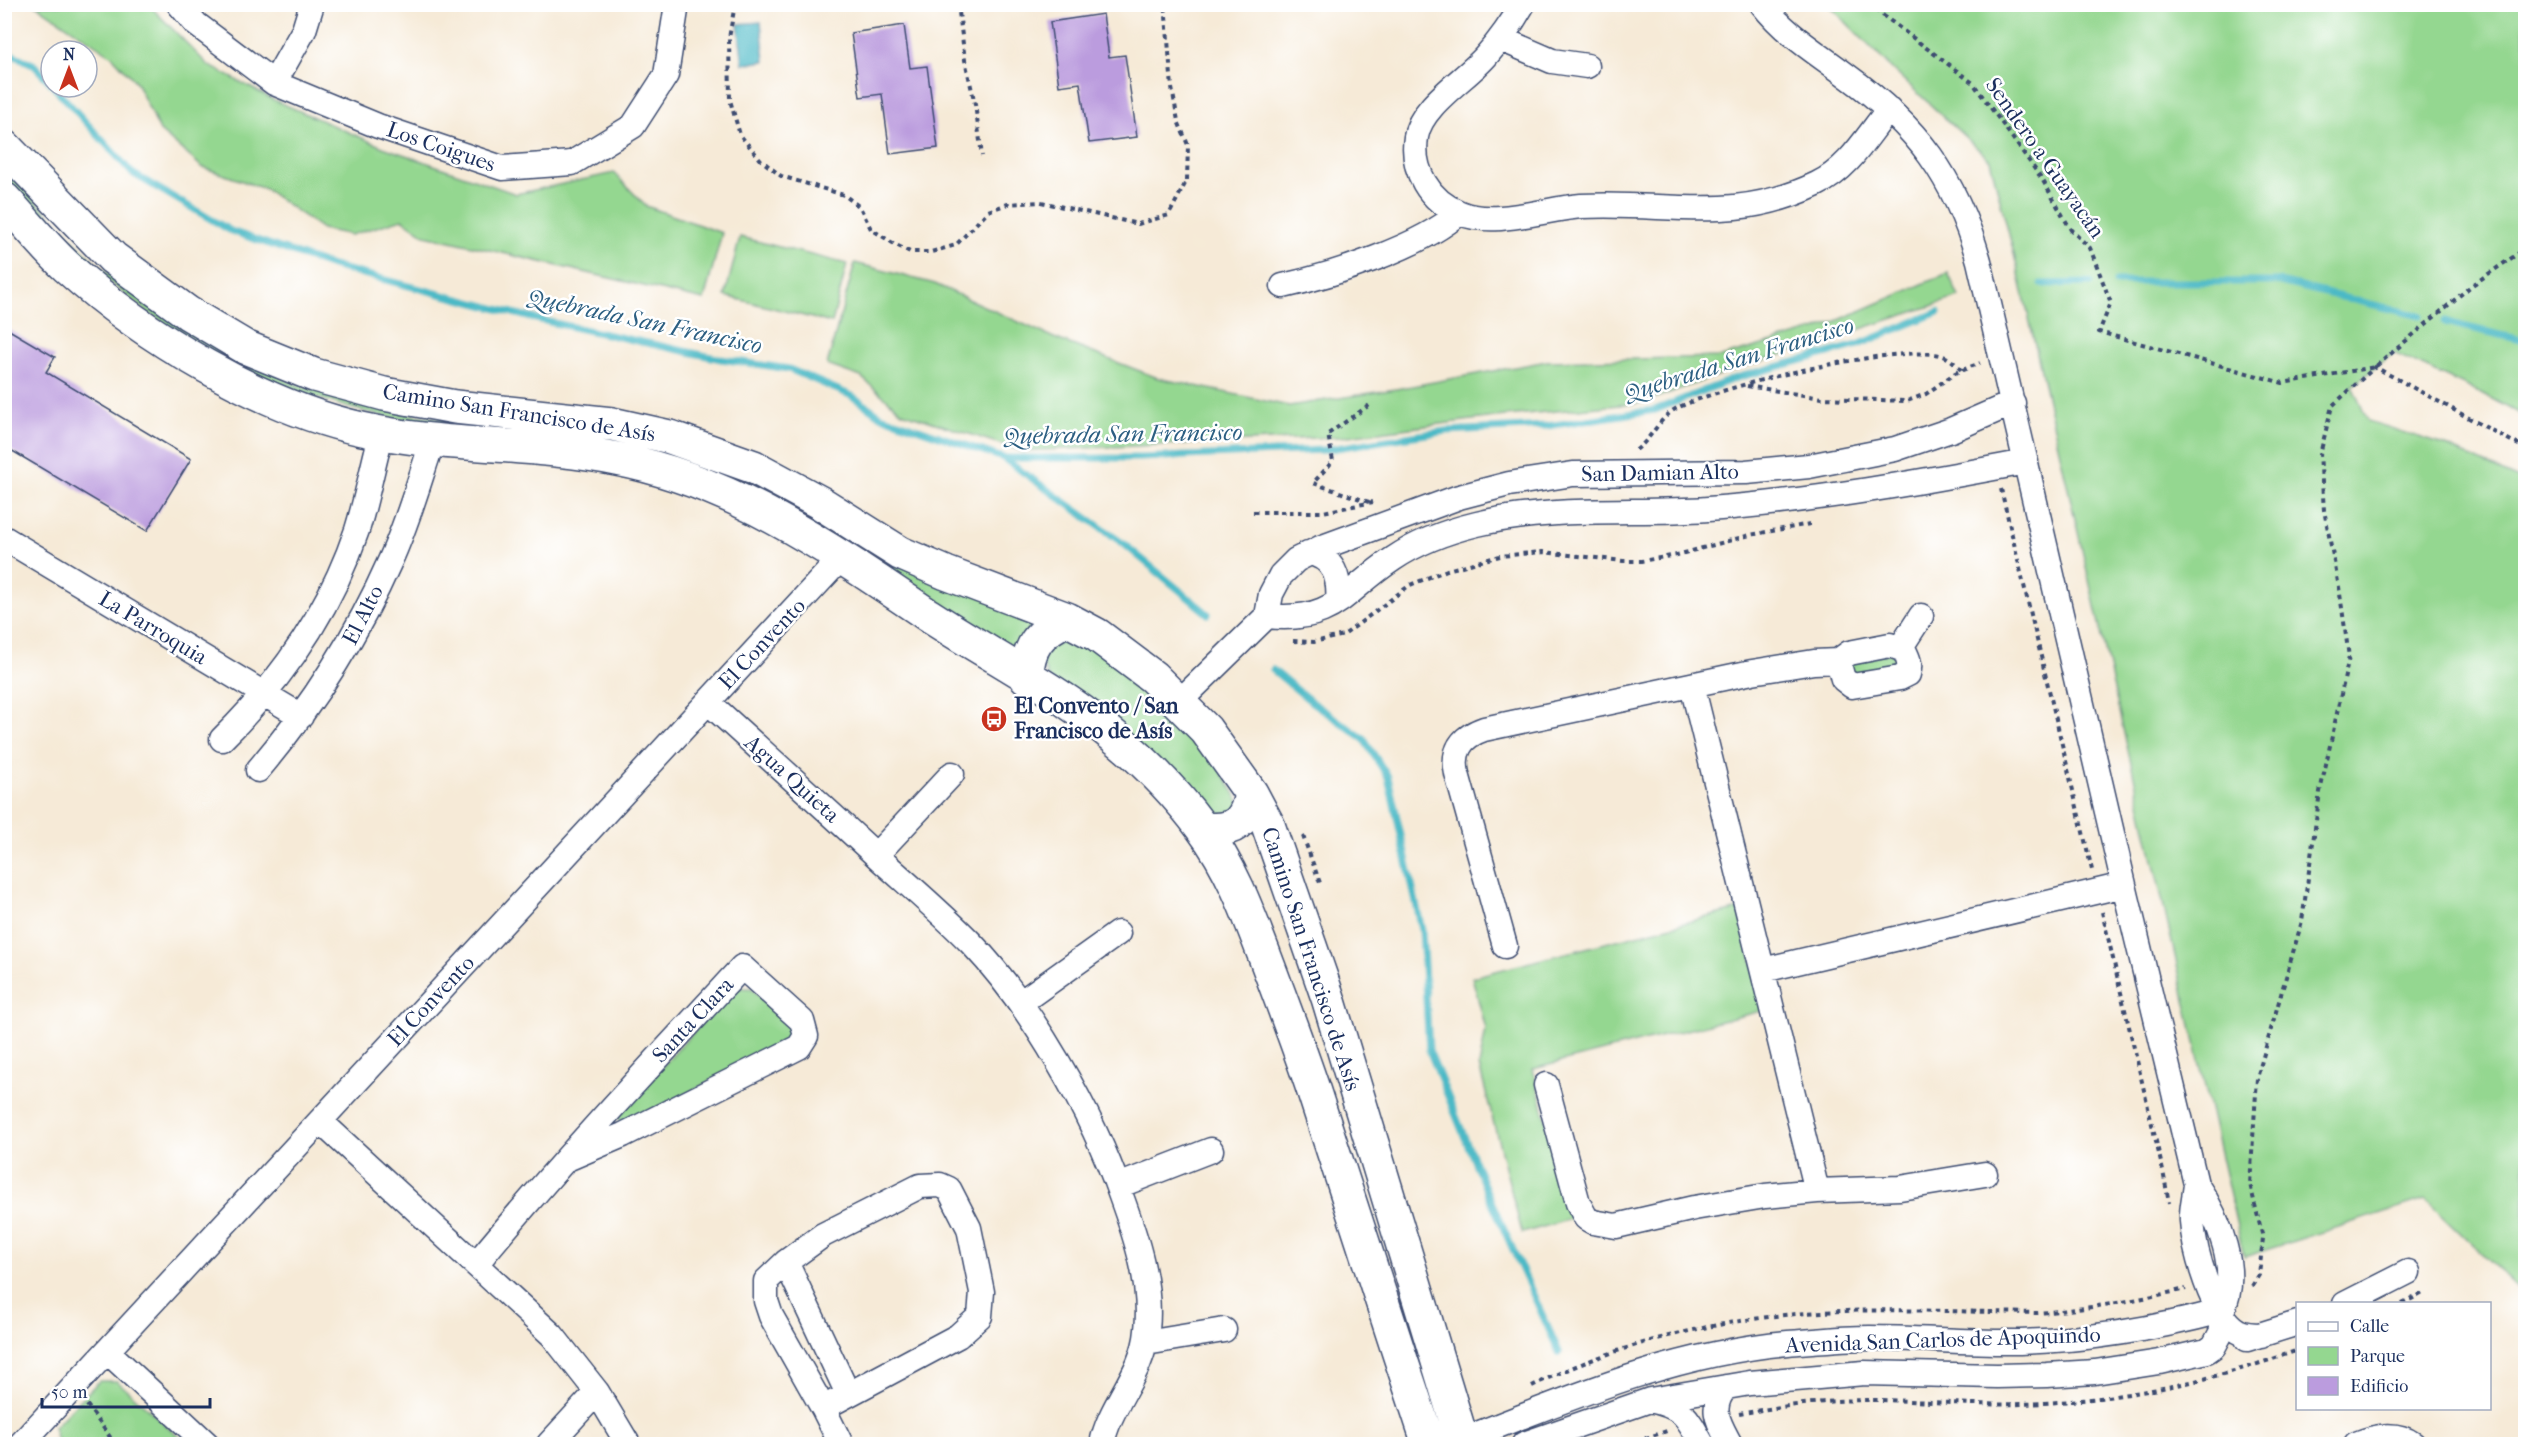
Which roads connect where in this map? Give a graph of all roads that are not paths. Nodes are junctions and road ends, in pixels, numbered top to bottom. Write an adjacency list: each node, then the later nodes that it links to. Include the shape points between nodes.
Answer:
1 (178, 4): 8 (street, Los Coigues, via 196,24)
2 (312, 4): 8 (street, via 303,30)
3 (677, 4): 8 (street, Los Coigues, via 666,75 633,126 572,163 502,168 378,126)
4 (1523, 4): 6 (street)
5 (1762, 4): 9 (street, via 1786,32)
6 (1501, 39): 7 (street, via 1552,61); 12 (street, via 1433,106 1416,134 1419,174 1441,202)
7 (1587, 66)
8 (274, 83)
9 (1888, 109): 12 (street, via 1850,159 1830,177 1766,203 1706,210 1583,206 1496,218); 14 (street, via 1942,170 1966,218)
10 (8, 133): 24 (main road, Camino San Francisco de Asís, via 113,258 188,313 245,347 314,375 384,394 455,407 612,424 670,437 754,467 900,553)
11 (4, 199): 15 (main road, Camino San Francisco de Asís, via 66,266 144,328 224,376 286,404 359,429)
12 (1459, 213): 13 (street, via 1438,230 1381,255)
13 (1283, 286)
14 (2013, 403): 17 (street); 19 (street, San Damian Alto, via 1894,449 1809,466 1746,472 1573,474 1501,486 1459,497)
15 (382, 432): 16 (main road, Camino San Francisco de Asís); 29 (street, El Alto, via 344,565 309,633)
16 (432, 440): 20 (main road, Camino San Francisco de Asís, via 548,450 629,462 679,476 740,500); 32 (street, El Alto, via 405,522 370,605)
17 (2026, 462): 21 (street, San Damian Alto, via 1998,479 1921,483 1810,500 1497,519 1454,530 1414,548 1389,561); 39 (street)
18 (4, 538): 29 (street, La Parroquia)
19 (1308, 553): 21 (street, via 1322,556 1334,568); 22 (street, San Damian Alto, via 1281,574 1271,594)
20 (842, 557): 27 (main road, Camino San Francisco de Asís); 30 (street, El Convento)
21 (1338, 601): 22 (street, San Damian Alto, via 1311,615)
22 (1267, 616): 31 (street)
23 (1921, 616): 25 (street)
24 (1067, 619): 27 (main road, via 1050,627 1036,641 1028,658); 31 (main road, Camino San Francisco de Asís, via 1126,655)
25 (1901, 647): 26 (street, via 1890,645 1849,653); 26 (street, via 1910,664 1908,674 1900,678 1852,686 1843,679)
26 (1838, 661): 28 (street, via 1783,666)
27 (1026, 677): 37 (main road, Camino San Francisco de Asís, via 1065,700 1133,753)
28 (1692, 685): 41 (street, via 1484,729 1462,741 1456,754 1456,774); 42 (street)
29 (264, 695): 32 (street, La Parroquia); 33 (street, El Alto)
30 (708, 702): 38 (street, Agua Quieta); 47 (street, El Convento)
31 (1180, 702): 36 (main road, Camino San Francisco de Asís, via 1206,730)
32 (301, 716): 34 (street, El Alto)
33 (222, 739)
34 (258, 770)
35 (952, 774): 38 (street)
36 (1251, 793): 37 (main road, via 1248,810 1238,824 1221,831); 44 (main road, Camino San Francisco de Asís, via 1268,825 1290,886)
37 (1204, 829): 45 (main road, Camino San Francisco de Asís, via 1247,908)
38 (876, 855): 43 (street, Agua Quieta, via 972,944)
39 (2124, 885): 42 (street); 57 (street, via 2196,1184 2192,1224 2206,1285)
40 (1118, 933): 43 (street)
41 (1505, 946)
42 (1763, 970): 52 (street)
43 (1020, 1004): 51 (street, Agua Quieta, via 1083,1109)
44 (1347, 1065): 45 (main road); 70 (main road, Camino San Francisco de Asís)
45 (1310, 1082): 76 (main road, Camino San Francisco de Asís)
46 (1546, 1085): 52 (street, via 1578,1203 1586,1218 1593,1222 1616,1226 1727,1202)
47 (320, 1121): 54 (street); 62 (street, El Convento)
48 (1211, 1150): 51 (street)
49 (567, 1159): 49 (street, Santa Clara, via 799,1047 806,1036 802,1021 742,967); 54 (street, Santa Clara)
50 (1985, 1174): 52 (street, via 1899,1188)
51 (1118, 1186): 61 (street, Agua Quieta, via 1143,1275 1148,1317)
52 (1817, 1191)
53 (786, 1262): 66 (street); 66 (street, via 823,1235 920,1186 940,1185 949,1189 969,1228 982,1292 980,1316 958,1336); 68 (street, via 766,1281 766,1301)
54 (476, 1264): 65 (street, via 552,1335)
55 (2408, 1272): 56 (street)
56 (2349, 1302)
57 (2222, 1311): 60 (street, via 2237,1331); 63 (street, via 2219,1341); 70 (street, Avenida San Carlos de Apoquindo, via 2129,1333 2078,1339 1840,1339 1722,1353 1619,1381)
58 (2296, 1324): 60 (street, Avenida San Carlos de Apoquindo)
59 (1224, 1330): 61 (street)
60 (2261, 1335): 63 (street, Avenida San Carlos de Apoquindo)
61 (1146, 1343): 75 (street, Agua Quieta)
62 (107, 1351): 69 (street, El Convento); 71 (street)
63 (2207, 1351): 64 (street, Avenida San Carlos de Apoquindo, via 2069,1374 1864,1372)
64 (1725, 1387): 67 (street, Avenida San Carlos de Apoquindo); 79 (street, via 1716,1407)
65 (597, 1392): 72 (street); 73 (street)
66 (848, 1394): 68 (street)
67 (1650, 1400): 77 (street, Avenida San Carlos de Apoquindo); 78 (street, via 1683,1412)
68 (823, 1408): 74 (street)
69 (31, 1441)
70 (1462, 1442)
71 (207, 1444)
72 (549, 1444)
73 (628, 1444)
74 (841, 1444)
75 (1102, 1444)
76 (1429, 1444)
77 (1524, 1444)
78 (1702, 1444)
79 (1730, 1444)
80 (2356, 1444): 81 (street, via 2390,1436)
81 (2413, 1444)

